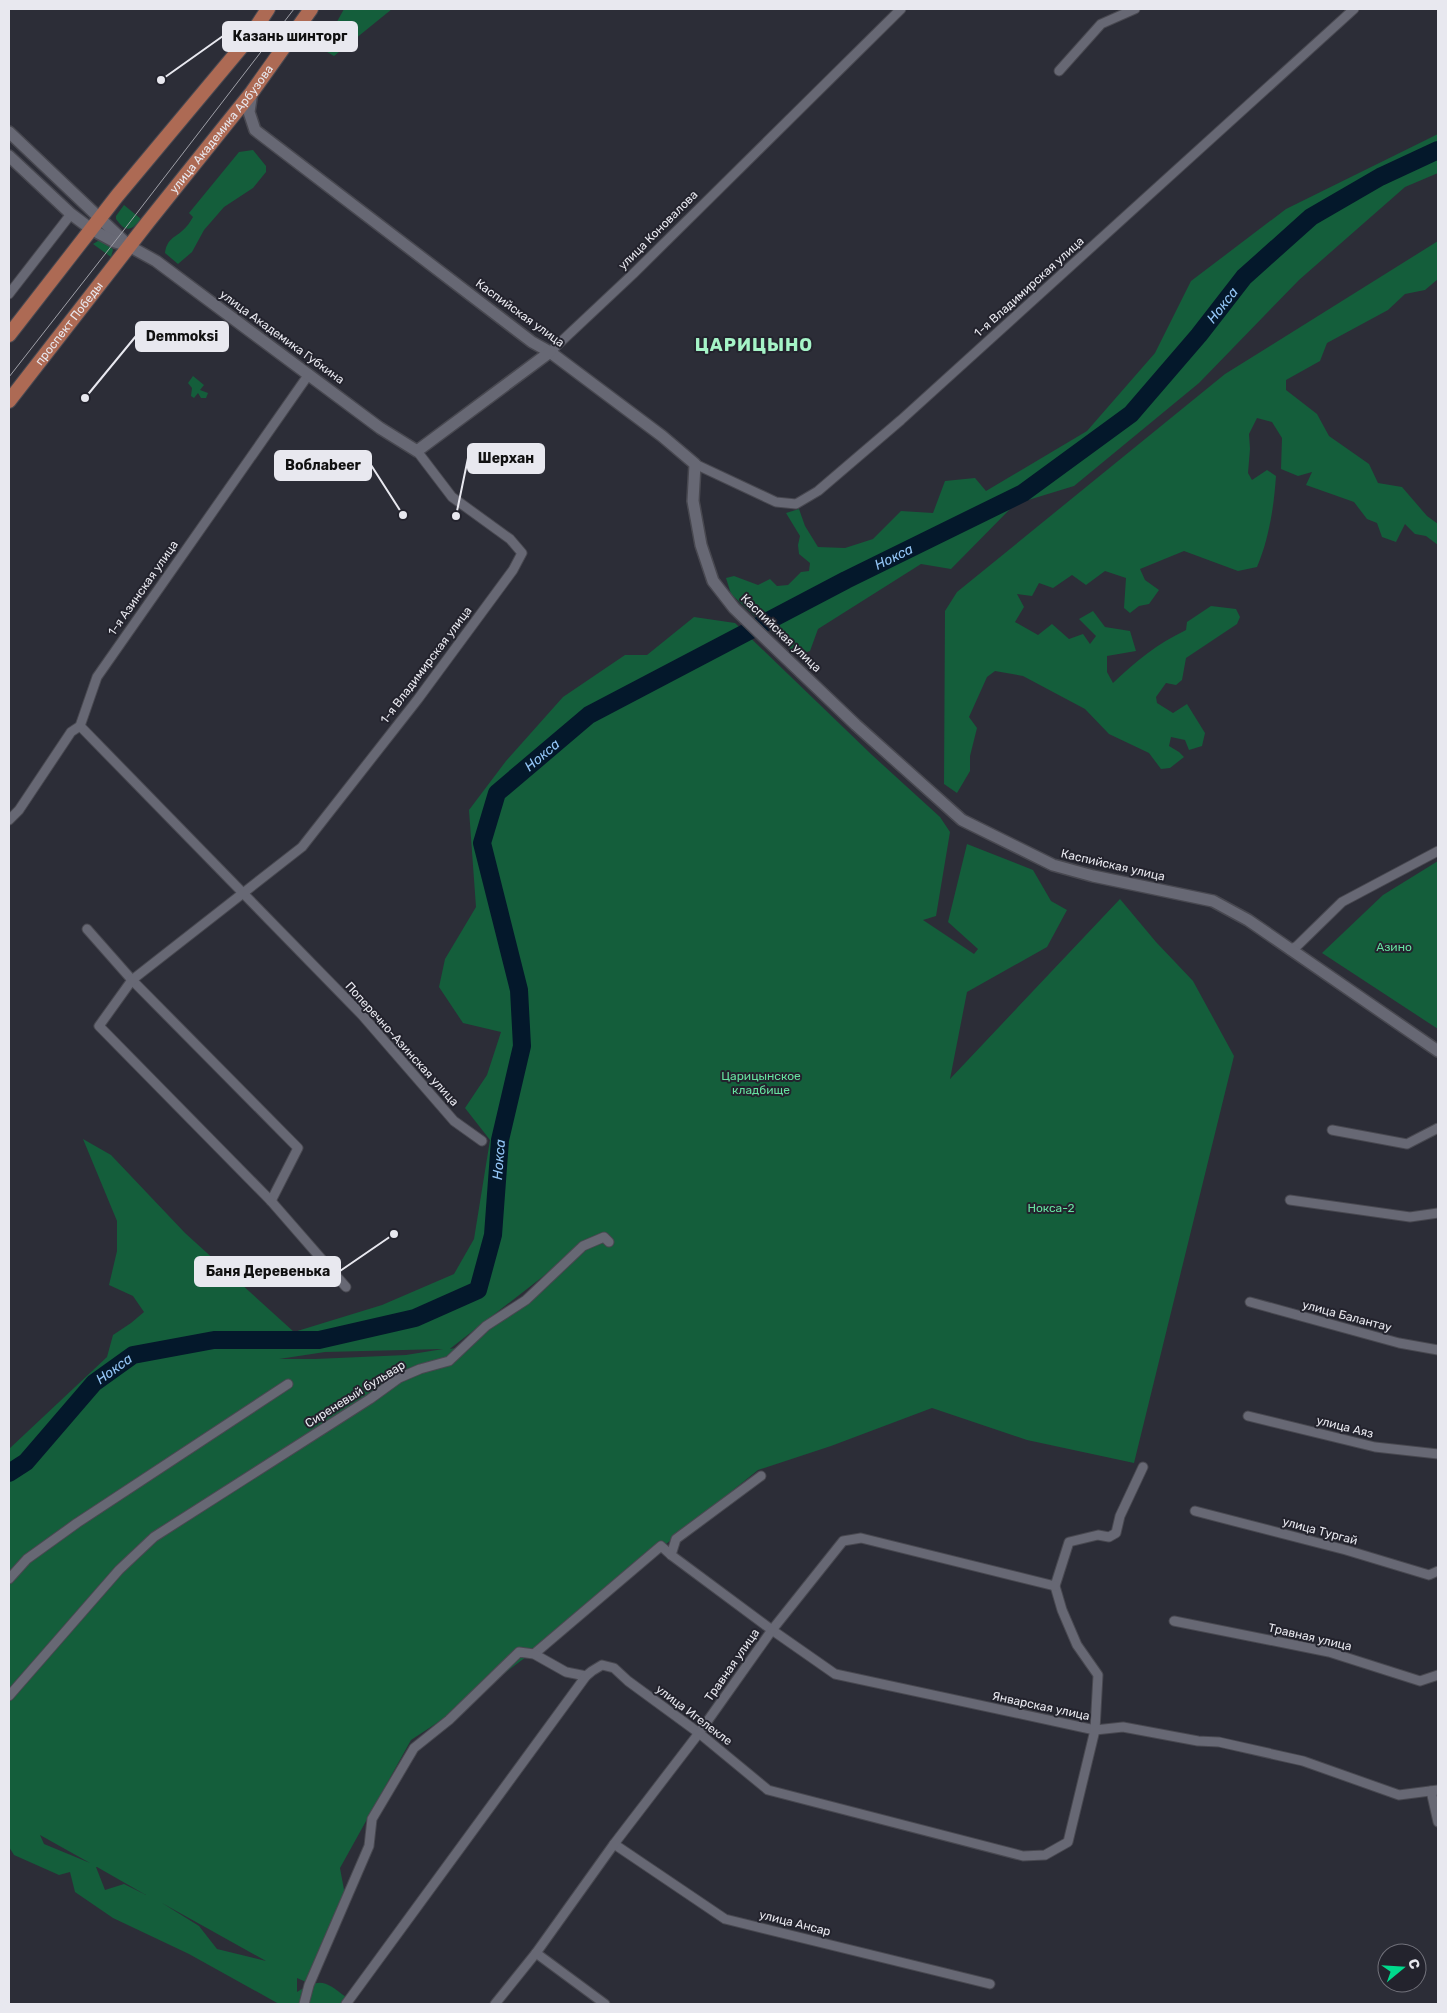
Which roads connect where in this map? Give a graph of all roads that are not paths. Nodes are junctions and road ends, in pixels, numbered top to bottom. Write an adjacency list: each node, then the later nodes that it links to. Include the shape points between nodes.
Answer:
1 (268, 9): 11 (main road, via 249,38)
2 (311, 9): 7 (main road, улица Академика Арбузова)
3 (901, 9): 16 (street, улица Коновалова)
4 (1135, 9): 6 (street, via 1101,24)
5 (1354, 9): 20 (street, 1-я Владимирская улица, via 908,414 818,491 796,504 776,502)
6 (1059, 72)
7 (252, 92): 13 (main road, улица Академика Арбузова); 16 (street, Каспийская улица, via 249,112 255,130 536,345)
8 (9, 132): 11 (street, улица Академика Губкина)
9 (9, 156): 10 (street, улица Академика Губкина)
10 (71, 214): 12 (street, улица Академика Губкина); 14 (street)
11 (100, 218): 12 (main road); 13 (street, улица Академика Губкина)
12 (91, 230): 13 (street, улица Академика Губкина); 15 (main road)
13 (129, 246): 17 (street, улица Академика Губкина, via 156,261); 18 (main road, проспект Победы)
14 (9, 294)
15 (9, 335)
16 (550, 352): 19 (street, улица Коновалова); 20 (street, Каспийская улица)
17 (309, 374): 19 (street, улица Академика Губкина, via 380,428); 21 (street, 1-я Азинская улица, via 97,677)
18 (9, 401)
19 (417, 451): 24 (street, 1-я Владимирская улица, via 452,497 510,539 522,553 513,570 418,699 302,847)
20 (695, 464): 26 (street, Каспийская улица, via 694,501 701,545 714,581 734,608 856,725 962,820 1053,865 1212,901 1248,920)
21 (80, 726): 22 (street, 1-я Азинская улица, via 71,732); 24 (street, Поперечно-Азинская улица)
22 (9, 820)
23 (1438, 852): 26 (street, via 1342,902)
24 (243, 895): 27 (street); 31 (street, Поперечно-Азинская улица, via 362,1015 454,1121)
25 (87, 929): 27 (street)
26 (1290, 950): 28 (street, Каспийская улица)
27 (132, 980): 33 (street, via 298,1148); 33 (street, via 99,1026)
28 (1438, 1050)
29 (1438, 1128): 30 (street, via 1407,1144)
30 (1332, 1130)
31 (482, 1141)
32 (1290, 1200): 34 (street, via 1410,1217)
33 (271, 1201): 36 (street)
34 (1438, 1213)
35 (610, 1242): 54 (street, Сиреневый бульвар, via 604,1237 583,1246 526,1300 486,1326 449,1361 399,1378 154,1537 119,1570)
36 (346, 1287)
37 (1250, 1302): 38 (street, улица Балантау, via 1399,1343)
38 (1438, 1350)
39 (288, 1384): 47 (street, via 77,1523 27,1559)
40 (1248, 1416): 41 (street, улица Аяз, via 1375,1447)
41 (1438, 1454)
42 (1143, 1467): 48 (street, via 1120,1516 1116,1533 1109,1537 1098,1535 1069,1542)
43 (761, 1476): 45 (street, via 676,1539)
44 (1195, 1511): 46 (street, улица Тургай, via 1428,1575)
45 (671, 1555): 50 (street, Январская улица); 51 (street, Январская улица, via 661,1546)
46 (1438, 1571)
47 (9, 1579)
48 (1055, 1586): 50 (street, Травная улица, via 862,1538 843,1541); 55 (street, улица Игелекле, via 1077,1645 1098,1675)
49 (1174, 1621): 52 (street, Травная улица, via 1329,1652 1420,1681)
50 (772, 1630): 55 (street, Январская улица, via 835,1674); 56 (street, Травная улица)
51 (534, 1654): 53 (street, via 566,1672); 62 (street, via 519,1652 450,1720 414,1748 372,1819 369,1846 309,1985)
52 (1438, 1675)
53 (586, 1676): 56 (street, улица Игелекле, via 602,1665 614,1668 628,1682); 63 (street, улица Игелекле)
54 (9, 1696)
55 (1096, 1730): 56 (street, улица Игелекле, via 1068,1842 1045,1855 1023,1856 768,1790); 57 (street, Январская улица, via 1123,1727 1219,1742 1302,1761 1400,1795)
56 (699, 1733): 59 (street, Травная улица)
57 (1434, 1790): 58 (street)
58 (1438, 1822)
59 (614, 1844): 60 (street, Травная улица); 61 (street, улица Ансар, via 725,1919)
60 (536, 1953): 64 (street, Травная улица); 65 (street)
61 (990, 1984)
62 (304, 2004)
63 (346, 2004)
64 (495, 2004)
65 (605, 2004)

